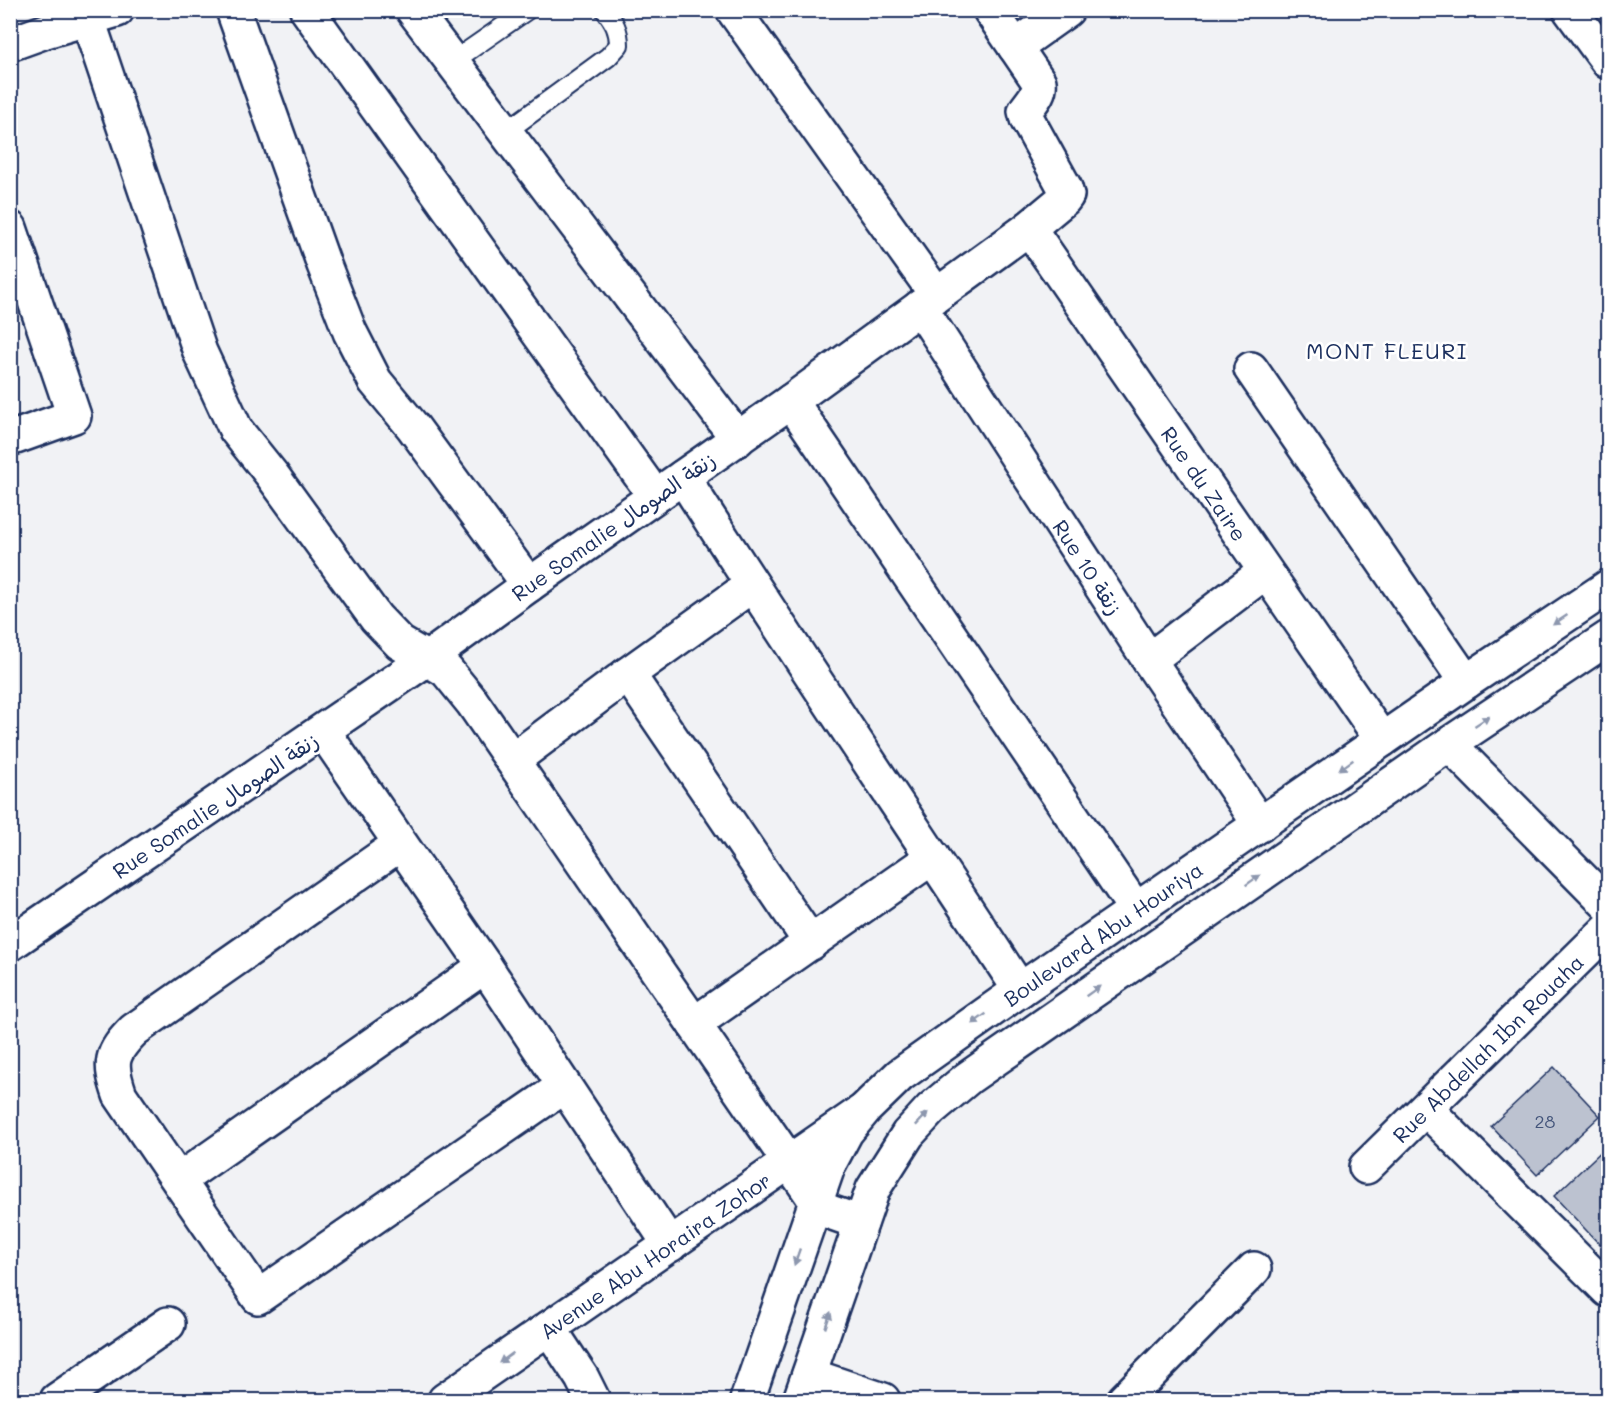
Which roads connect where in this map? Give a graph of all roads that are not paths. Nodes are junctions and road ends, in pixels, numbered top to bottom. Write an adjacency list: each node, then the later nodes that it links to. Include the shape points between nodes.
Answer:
1 (233, 10): 27 (street, via 320,254 350,332 375,381)
2 (307, 10): 25 (street)
3 (413, 10): 14 (street)
4 (527, 10): 14 (lane)
5 (605, 10): 16 (lane, via 615,22 619,45)
6 (733, 10): 19 (street, Rue 10 زنقة)
7 (990, 10): 13 (street)
8 (1067, 10): 13 (street)
9 (1570, 10): 15 (street)
10 (103, 15): 11 (street); 31 (street, via 200,352 236,430 376,618 400,643)
11 (43, 21): 12 (street)
12 (10, 44)
13 (1015, 47): 18 (street, Rue Somalie زنقة الصومال, via 1040,88 1025,111 1027,119 1067,195)
14 (452, 62): 16 (street)
15 (1608, 62)
16 (504, 133): 23 (street)
17 (10, 228): 22 (street, via 74,416)
18 (1029, 228): 19 (street, Rue Somalie زنقة الصومال); 26 (street, Rue du Zaire)
19 (928, 300): 21 (street, Rue Somalie زنقة الصومال); 32 (street, Rue 10 زنقة)
20 (1251, 369): 34 (street)
21 (791, 401): 23 (street, Rue Somalie زنقة الصومال); 43 (street)
22 (10, 439)
23 (738, 439): 24 (street, Rue Somalie زنقة الصومال)
24 (683, 477): 25 (street, Rue Somalie زنقة الصومال); 28 (street)
25 (655, 496): 27 (street, Rue Somalie زنقة الصومال)
26 (1265, 572): 32 (street); 36 (street, Rue du Zaire)
27 (529, 585): 31 (street, Rue Somalie زنقة الصومال)
28 (752, 585): 33 (street); 41 (street)
29 (1608, 587): 34 (street, Boulevard Abu Houriya, one-way to 34)
30 (1608, 638): 37 (street, Boulevard Abu Houriya, one-way to 30)
31 (427, 659): 35 (street, Rue Somalie زنقة الصومال); 38 (street, via 446,670)
32 (1149, 660): 39 (street, Rue 10 زنقة)
33 (628, 674): 38 (street); 45 (street)
34 (1466, 682): 36 (street, Boulevard Abu Houriya)
35 (323, 731): 40 (street); 46 (street, Rue Somalie زنقة الصومال)
36 (1382, 740): 39 (street, Boulevard Abu Houriya, one-way to 39)
37 (1449, 744): 42 (street); 54 (street, Boulevard Abu Houriya, one-way to 37, via 931,1108 968,1078)
38 (513, 760): 49 (street)
39 (1260, 825): 43 (street, Boulevard Abu Houriya)
40 (400, 844): 47 (street); 56 (street, via 134,1030 118,1046 112,1060 120,1095)
41 (933, 857): 45 (street); 48 (street)
42 (1608, 904)
43 (1136, 910): 48 (street, Boulevard Abu Houriya)
44 (1608, 929): 52 (street, Rue Abdellah Ibn Rouaha)
45 (812, 943): 49 (street)
46 (10, 944)
47 (485, 966): 50 (street); 56 (street)
48 (1020, 990): 51 (street, Boulevard Abu Houriya, one-way to 51, via 900,1076)
49 (694, 1024): 53 (street)
50 (564, 1086): 56 (street, via 258,1297); 59 (street)
51 (865, 1109): 53 (street, Avenue Abu Horaira Zohor); 54 (street, via 879,1129); 57 (street, Boulevard Abu Houriya, via 846,1132)
52 (1426, 1109): 55 (street, Rue Abdellah Ibn Rouaha); 61 (street)
53 (789, 1162): 57 (street); 59 (street, Avenue Abu Horaira Zohor)
54 (887, 1165): 58 (street, Boulevard Abu Houriya)
55 (1366, 1167)
56 (179, 1180)
57 (816, 1201): 58 (street, via 827,1211); 68 (street, Boulevard Abu Houriya, one-way to 68)
58 (861, 1223): 64 (street, Boulevard Abu Houriya, one-way to 58)
59 (669, 1245): 63 (street, Avenue Abu Horaira Zohor)
60 (1254, 1269): 70 (street)
61 (1608, 1290)
62 (168, 1323): 65 (street)
63 (549, 1328): 66 (street, Avenue Abu Horaira Zohor, one-way to 66); 67 (street)
64 (804, 1388): 69 (street)
65 (57, 1401)
66 (445, 1401)
67 (593, 1401)
68 (747, 1401)
69 (882, 1401)
70 (1124, 1401)

